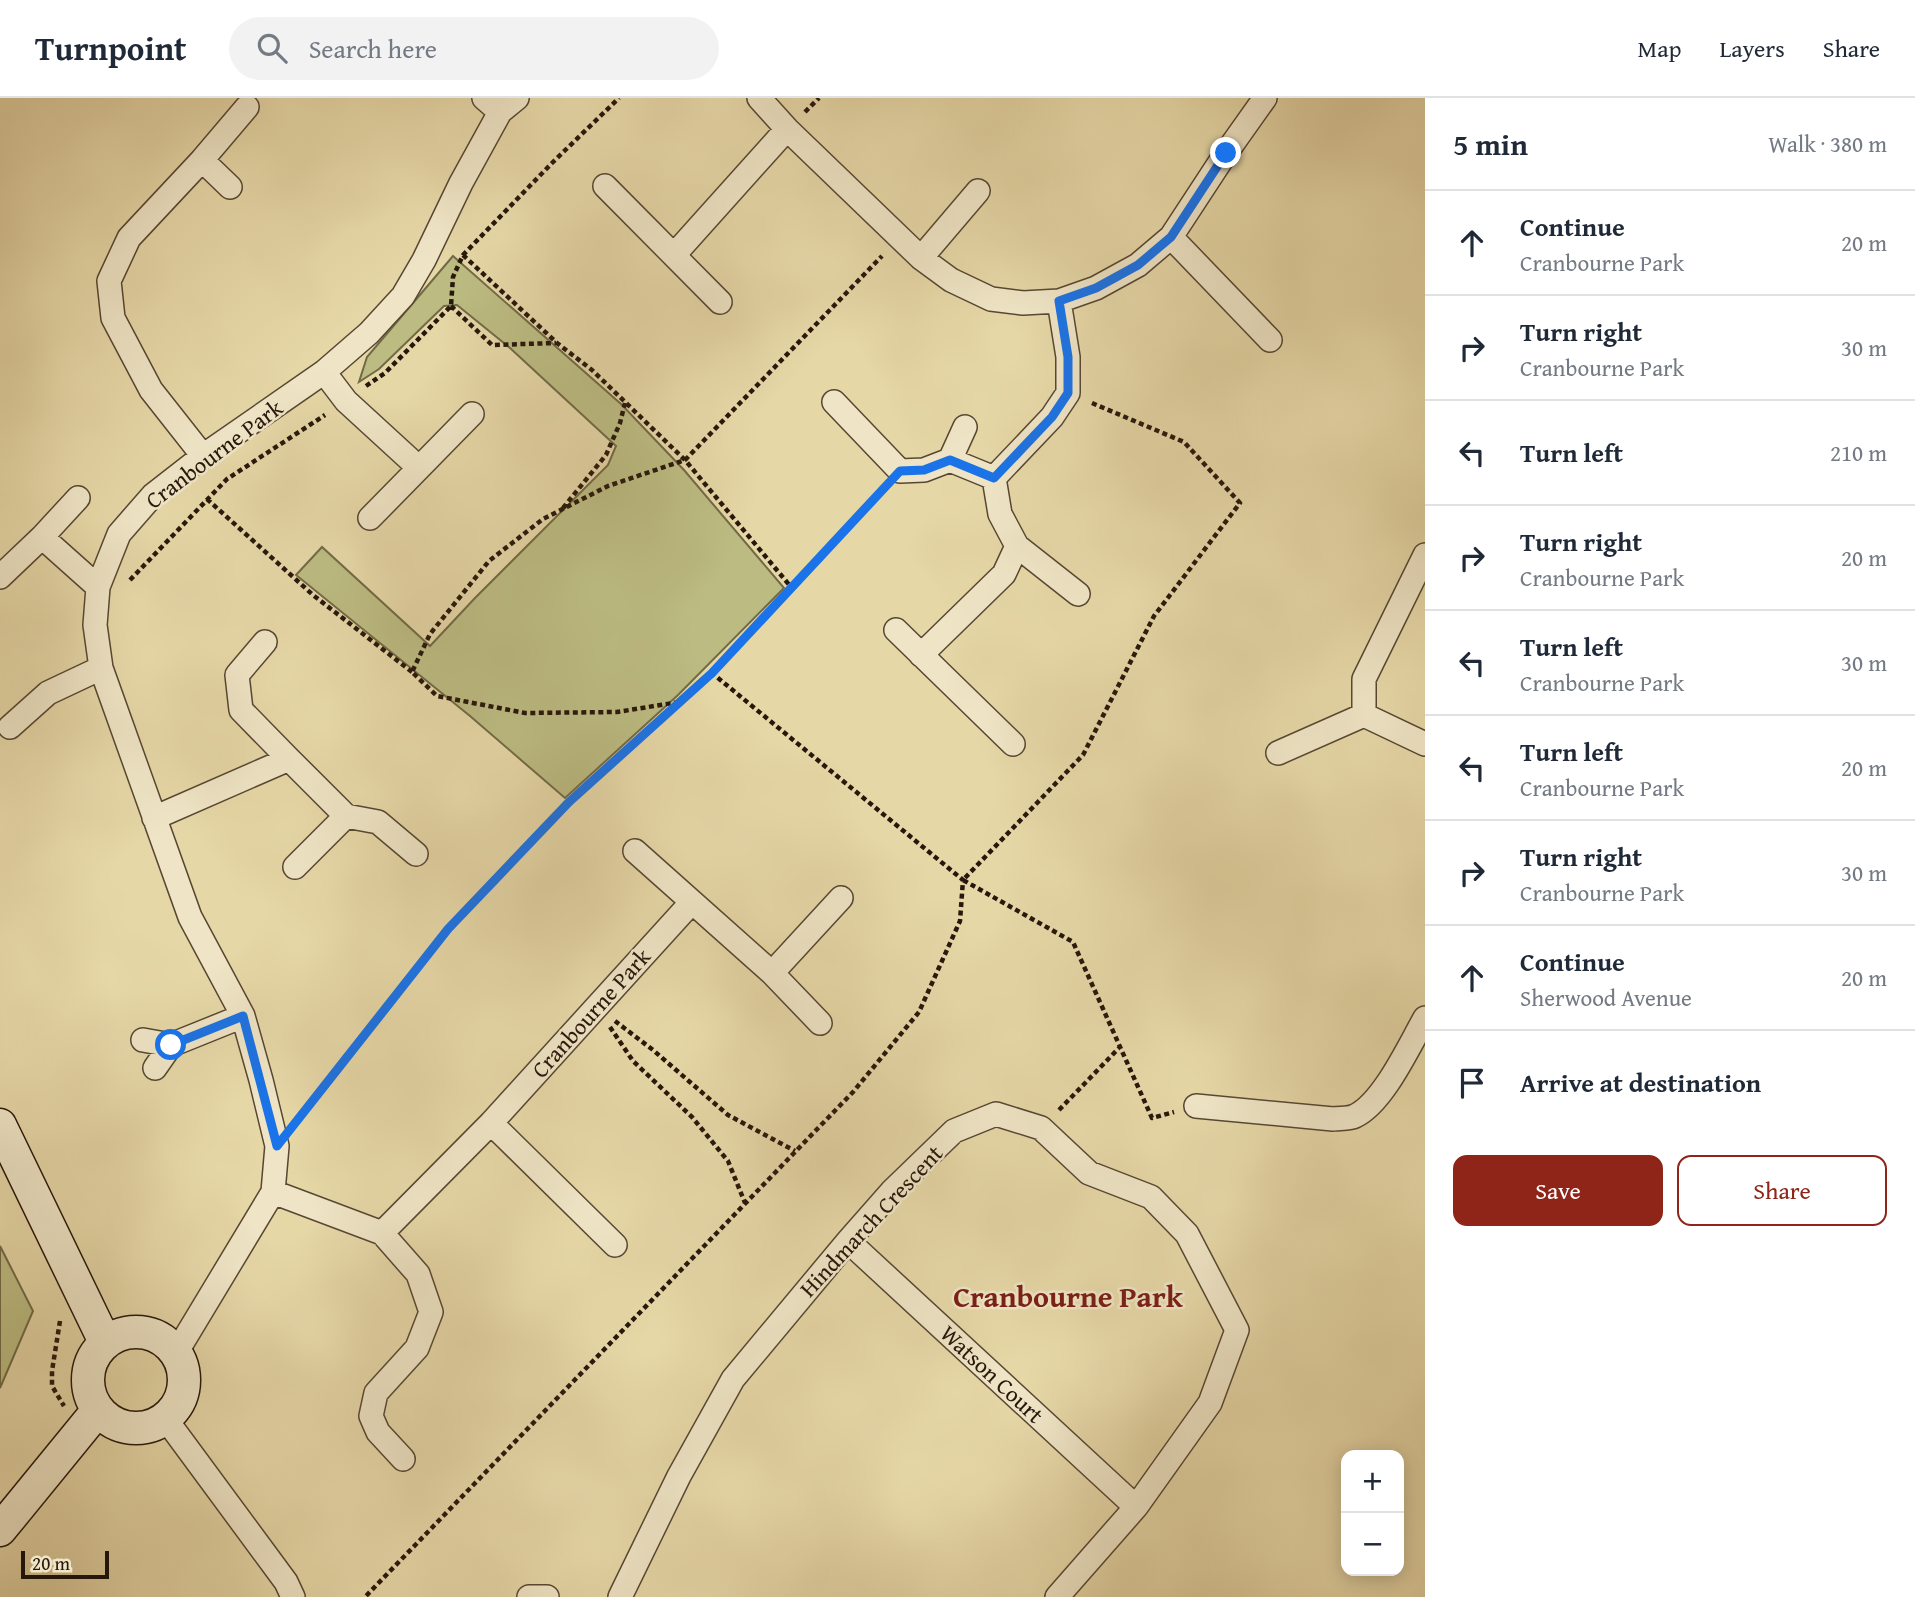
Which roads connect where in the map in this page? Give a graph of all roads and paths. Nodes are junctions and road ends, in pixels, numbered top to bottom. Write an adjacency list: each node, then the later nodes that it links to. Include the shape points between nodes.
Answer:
1 (619, 98): 14 (path)
2 (759, 98): 6 (street)
3 (1265, 98): 13 (street)
4 (500, 103): 11 (street, Cranbourne Park)
5 (247, 107): 7 (street)
6 (787, 129): 12 (street); 15 (street)
7 (202, 160): 9 (street); 29 (street, via 129,238 109,281 113,318 151,390)
8 (605, 186): 15 (street)
9 (230, 187)
10 (978, 191): 16 (street)
11 (438, 230): 14 (path); 22 (street, Cranbourne Park, via 402,296)
12 (900, 237): 16 (street); 30 (path)
13 (1171, 237): 17 (street, via 1138,265 1096,288); 20 (street)
14 (463, 255): 19 (path, via 453,277); 21 (path)
15 (674, 255): 18 (street)
16 (921, 258): 17 (street, via 951,280 991,299)
17 (1059, 301): 23 (street, via 1068,357)
18 (720, 302)
19 (451, 306): 21 (path, via 492,345); 24 (path, via 384,373)
20 (1270, 340)
21 (557, 343): 25 (path)
22 (324, 372): 24 (street); 29 (street, Cranbourne Park)
23 (1068, 393): 34 (street, via 1052,417); 65 (path, via 1184,442 1240,503 1154,616 1083,755)
24 (346, 401): 32 (street); 36 (path, via 226,479)
25 (625, 402): 30 (path); 37 (path, via 606,455)
26 (834, 402): 33 (street)
27 (472, 414): 32 (street)
28 (965, 427): 31 (street)
29 (203, 457): 44 (street, Cranbourne Park, via 153,495 119,534)
30 (685, 460): 37 (path, via 608,486); 45 (path)
31 (950, 460): 33 (street, via 924,470); 34 (street)
32 (418, 467): 38 (street)
33 (900, 471): 45 (path)
34 (994, 478): 40 (street, via 1000,514)
35 (78, 498): 39 (street)
36 (207, 499): 43 (path); 51 (path, via 313,596)
37 (562, 509): 51 (path, via 489,561 429,634)
38 (370, 518)
39 (42, 537): 42 (street); 44 (street)
40 (1017, 546): 46 (street); 49 (street, via 1004,574)
41 (1423, 558): 54 (street, via 1364,679)
42 (0, 577)
43 (126, 585)
44 (97, 587): 50 (street, Cranbourne Park, via 95,625)
45 (790, 587): 52 (path)
46 (1078, 594)
47 (896, 630): 49 (street)
48 (265, 642): 59 (street, via 237,675 241,710)
49 (921, 654): 56 (street)
50 (101, 668): 55 (street, via 48,693); 61 (street, Cranbourne Park)
51 (412, 673): 53 (path, via 437,696 524,713 617,712)
52 (712, 673): 53 (path); 65 (path)
53 (680, 701): 81 (path, via 569,802 448,929)
54 (1364, 715): 57 (street); 58 (street)
55 (10, 727)
56 (1013, 744)
57 (1425, 744)
58 (1278, 753)
59 (289, 759): 60 (street); 61 (street)
60 (346, 816): 63 (street, via 378,822); 64 (street)
61 (154, 818): 70 (street, Cranbourne Park, via 190,917)
62 (635, 851): 67 (street)
63 (416, 854)
64 (295, 867)
65 (963, 880): 75 (path, via 1073,942); 82 (path, via 960,921 919,1012)
66 (841, 898): 68 (street)
67 (691, 903): 68 (street); 69 (street, Cranbourne Park)
68 (772, 973): 72 (street)
69 (597, 1007): 78 (street, Cranbourne Park); 82 (path, via 728,1115); 84 (path, via 633,1061 692,1117 728,1161)
70 (243, 1016): 74 (street); 81 (street, Cranbourne Park)
71 (1425, 1018): 77 (street, via 1373,1104 1353,1118)
72 (820, 1023)
73 (143, 1040): 74 (street)
74 (171, 1045): 76 (street)
75 (1119, 1048): 77 (path, via 1152,1118); 80 (path)
76 (155, 1068)
77 (1195, 1106)
78 (491, 1123): 85 (street, Cranbourne Park); 87 (street)
79 (0, 1125): 89 (street)
80 (1041, 1128): 86 (street, Hindmarch Crescent, via 996,1114 954,1131); 94 (street, Hindmarch Crescent, via 1089,1174 1151,1197 1187,1234 1237,1330 1210,1403)
81 (277, 1146): 83 (street, Cranbourne Park)
82 (796, 1151): 84 (path)
83 (273, 1192): 85 (street); 90 (street, Cranbourne Park)
84 (746, 1203): 97 (path)
85 (382, 1233): 93 (street, via 418,1274 431,1312 417,1348 376,1393 370,1416)
86 (848, 1241): 94 (street, Watson Court); 100 (street, Hindmarch Crescent, via 733,1379)
87 (615, 1245)
88 (61, 1317): 92 (path, via 52,1386)
89 (105, 1342): 90 (street, via 136,1331 153,1334); 92 (street, via 91,1363)
90 (176, 1353): 91 (street, via 184,1384 179,1401)
91 (165, 1418): 92 (street, via 133,1428); 96 (street)
92 (89, 1422): 95 (street)
93 (403, 1459)
94 (1136, 1507): 101 (street, Hindmarch Crescent)
95 (0, 1530)
96 (293, 1597)
97 (365, 1597)
98 (529, 1597): 99 (street)
99 (547, 1597)
100 (620, 1597)
101 (1057, 1597)

